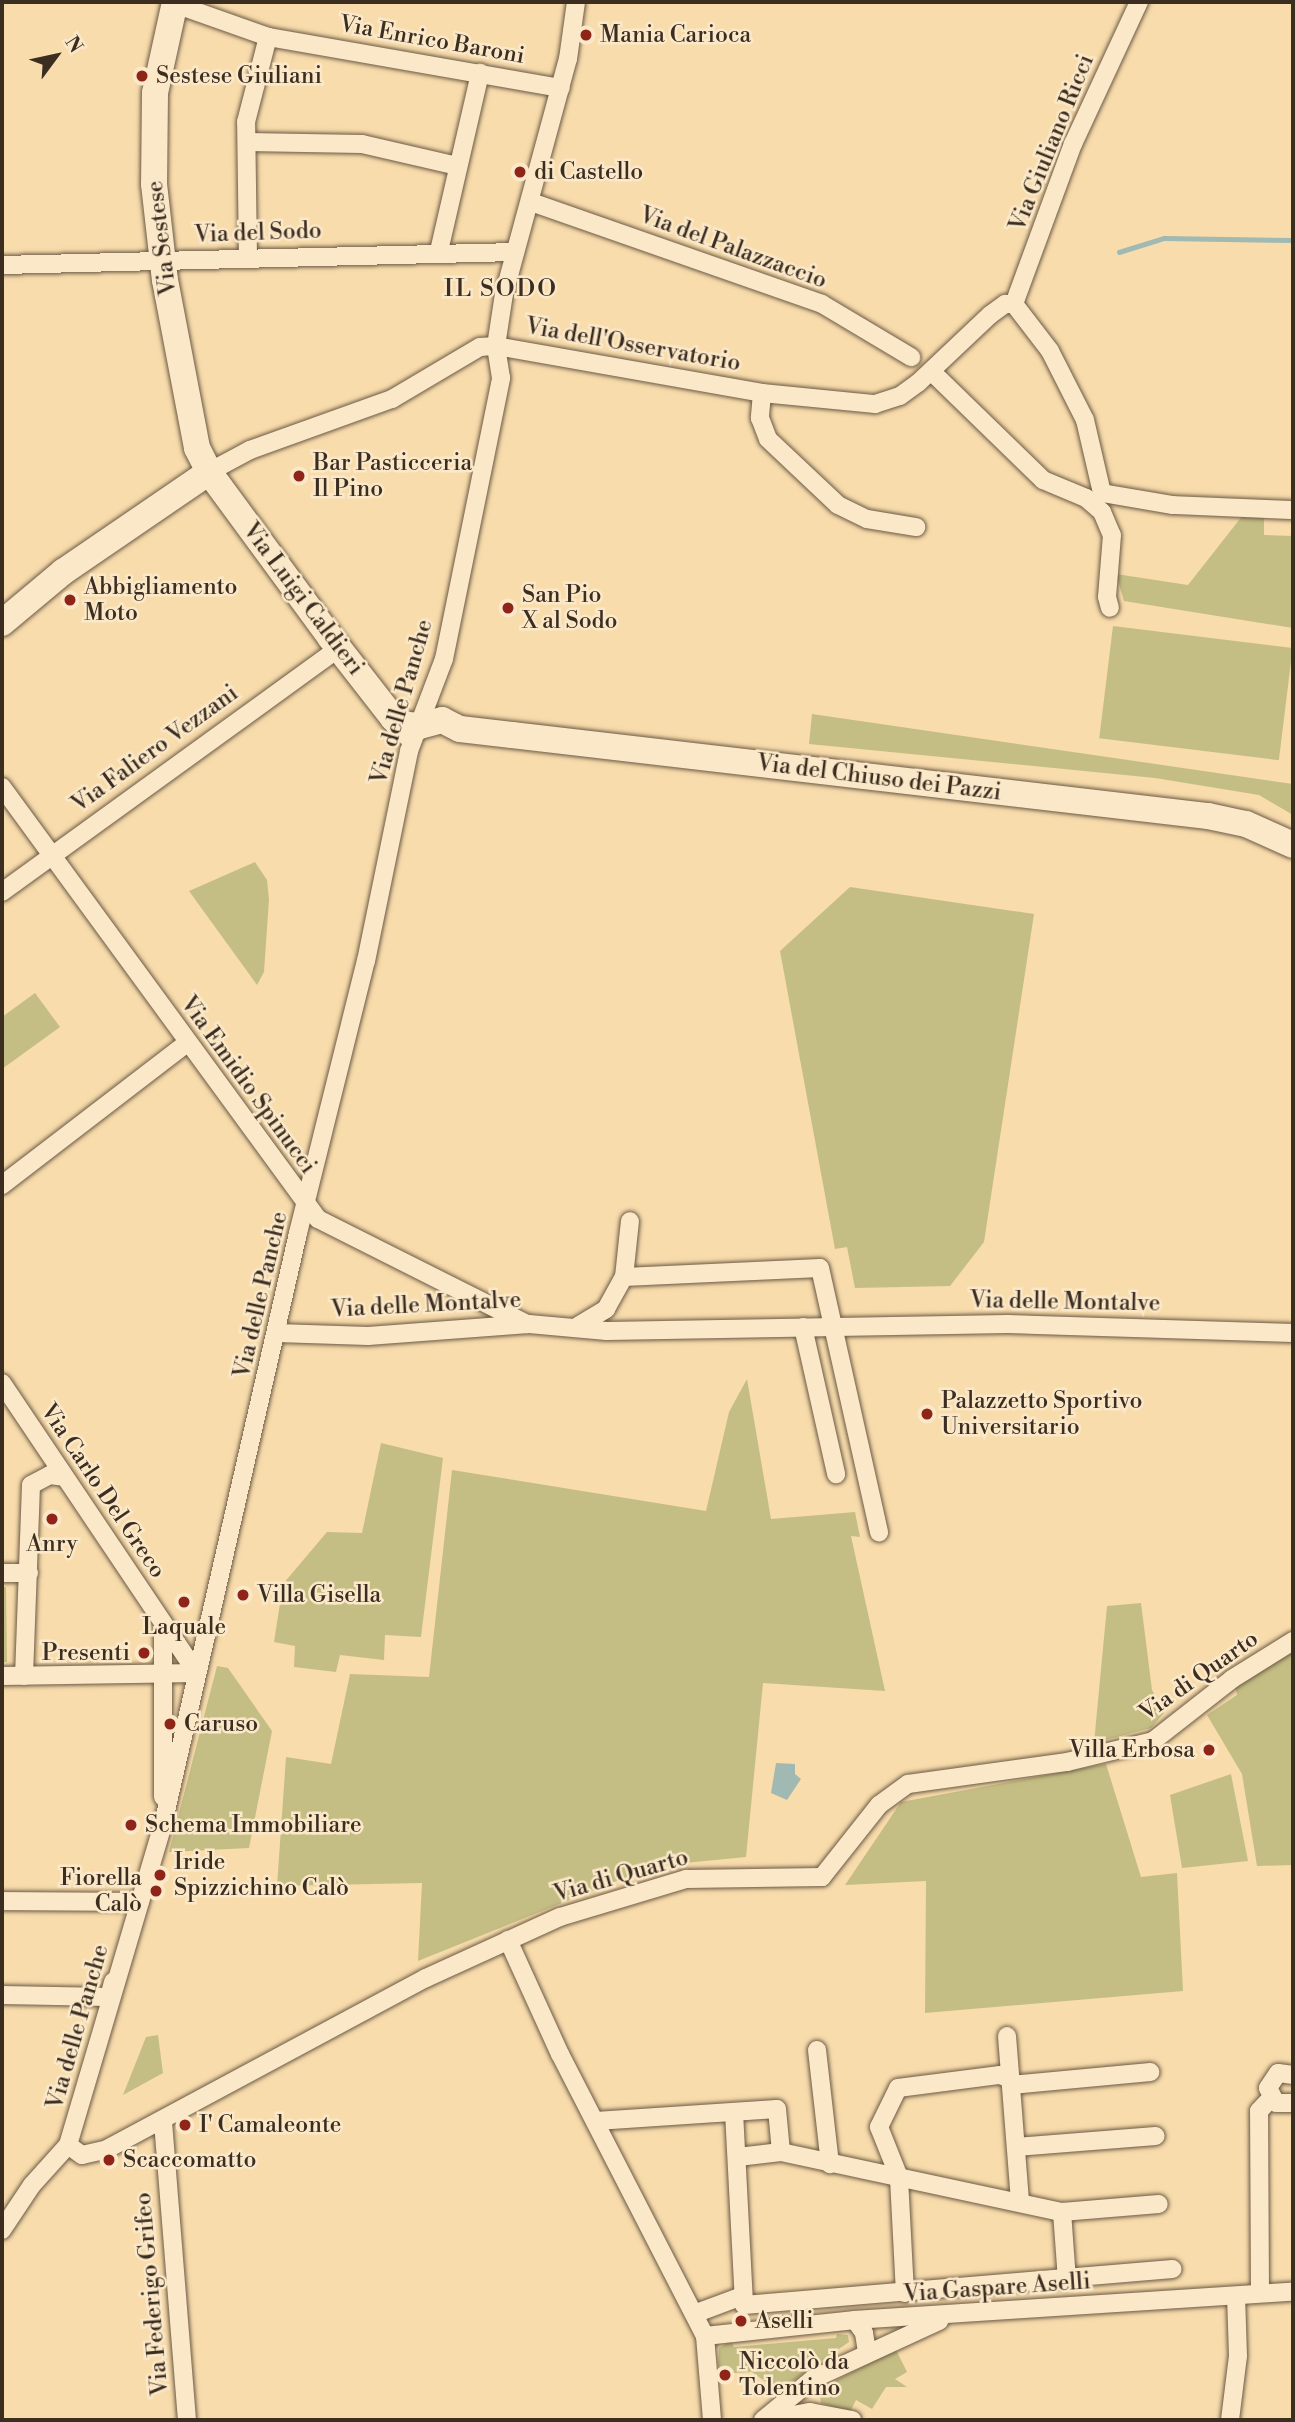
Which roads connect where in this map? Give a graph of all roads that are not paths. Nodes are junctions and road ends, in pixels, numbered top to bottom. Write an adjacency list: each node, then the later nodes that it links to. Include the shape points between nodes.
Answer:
1 (576, 2): 6 (street, Via delle Panche)
2 (1139, 2): 15 (street, Via Giuliano Ricci, via 1073,144)
3 (175, 3): 4 (street, Via Enrico Baroni); 13 (main road, Via Sestese, via 153,118)
4 (268, 37): 5 (street, Via Enrico Baroni); 7 (street, via 248,106)
5 (480, 73): 6 (street, Via Enrico Baroni); 8 (street)
6 (561, 88): 9 (street, Via delle Panche)
7 (247, 142): 8 (street, via 362,144); 12 (street)
8 (457, 166): 10 (street)
9 (531, 202): 11 (street, Via delle Panche); 17 (street, Via del Palazzaccio, via 822,304)
10 (439, 251): 11 (street, Via del Sodo); 12 (street, Via del Sodo)
11 (516, 252): 16 (street, Via delle Panche)
12 (248, 258): 13 (street, Via del Sodo)
13 (161, 259): 14 (street, Via del Sodo); 20 (main road, Via Sestese, via 197,448)
14 (2, 265)
15 (1014, 304): 18 (street, Via dell'Osservatorio, via 1005,304 990,315); 21 (street, via 1050,351 1085,420 1102,493 1173,505)
16 (496, 346): 19 (street, Via dell'Osservatorio); 20 (street, via 480,347 392,399 262,445); 28 (street, Via delle Panche, via 501,378 444,659)
17 (911, 357)
18 (932, 372): 19 (street, Via dell'Osservatorio, via 900,396 875,404); 24 (street, via 1043,480 1086,498 1102,512 1112,535)
19 (762, 393): 22 (street, Via dell'Osservatorio, via 760,418 768,439 838,505 867,519)
20 (209, 472): 23 (main road); 27 (main road, Via Luigi Caldieri)
21 (1293, 510)
22 (916, 527)
23 (102, 549): 25 (main road, via 63,572); 26 (main road, via 70,582)
24 (1110, 608)
25 (2, 623)
26 (2, 632)
27 (339, 648): 28 (main road, Via Luigi Caldieri); 31 (street, Via Faliero Vezzani)
28 (410, 729): 30 (main road, Via del Chiuso dei Pazzi, via 429,741 460,729 1208,816 1246,824); 35 (street, Via delle Panche)
29 (2, 787): 31 (street, Via Emidio Spinucci)
30 (1293, 845)
31 (51, 855): 32 (street, Via Faliero Vezzani); 33 (street, Via Emidio Spinucci)
32 (2, 892)
33 (187, 1043): 34 (street); 35 (street, Via Emidio Spinucci)
34 (2, 1185)
35 (307, 1207): 38 (street, Via Emidio Spinucci, via 318,1219); 42 (street, Via delle Panche)
36 (630, 1221): 37 (street)
37 (624, 1277): 39 (street, via 606,1309); 40 (street, via 820,1268)
38 (529, 1324): 39 (street, Via delle Montalve); 42 (street, Via delle Montalve, via 381,1336)
39 (578, 1326): 41 (street, Via delle Montalve, via 607,1331)
40 (836, 1327): 41 (street, Via delle Montalve); 43 (street, Via delle Montalve, via 1008,1324); 47 (street)
41 (803, 1328): 45 (street)
42 (277, 1333): 52 (street, Via delle Panche)
43 (1293, 1334)
44 (2, 1382): 46 (street, Via Carlo Del Greco)
45 (836, 1474)
46 (64, 1477): 49 (street, via 50,1475 31,1485); 50 (street, Via Carlo Del Greco)
47 (879, 1532)
48 (2, 1573): 49 (street)
49 (29, 1573): 55 (street)
50 (163, 1626): 52 (street, Via Carlo Del Greco); 53 (street)
51 (1293, 1641): 59 (street, Via di Quarto, via 1232,1679 1153,1741 1067,1762 919,1782 898,1789 879,1805 836,1865 822,1877 687,1879 560,1917)
52 (197, 1673): 53 (street); 56 (street, Via delle Panche)
53 (160, 1674): 55 (street); 56 (street)
54 (2, 1676): 55 (street)
55 (24, 1676)
56 (163, 1824): 58 (street, Via delle Panche)
57 (2, 1901): 58 (street)
58 (140, 1902): 60 (street, Via delle Panche)
59 (508, 1940): 70 (street); 71 (street, Via di Quarto, via 285,2053)
60 (122, 1968): 61 (street, via 116,1972 109,1997); 73 (street, Via delle Panche)
61 (2, 1995)
62 (1007, 2036): 66 (street)
63 (817, 2050): 77 (street)
64 (1150, 2072): 66 (street)
65 (1293, 2075): 67 (street, via 1282,2072 1272,2078)
66 (1011, 2082): 74 (street); 78 (street, via 1000,2075 898,2088 879,2127)
67 (1271, 2098): 68 (street, via 1282,2105); 87 (street, via 1259,2111)
68 (1293, 2103)
69 (734, 2112): 70 (street); 75 (street, via 777,2109); 76 (street)
70 (596, 2121): 90 (street)
71 (163, 2122): 73 (street, Via di Quarto, via 92,2154 78,2154); 96 (street, Via Federigo Grifeo)
72 (1156, 2136): 74 (street)
73 (68, 2145): 82 (street, Via delle Panche, via 32,2185)
74 (1016, 2147): 79 (street)
75 (781, 2152): 76 (street); 77 (street)
76 (738, 2157): 88 (street)
77 (830, 2164): 78 (street)
78 (899, 2177): 79 (street); 86 (street)
79 (1020, 2202): 81 (street)
80 (1159, 2204): 81 (street)
81 (1062, 2212): 84 (street)
82 (2, 2230)
83 (1172, 2269): 84 (street)
84 (1067, 2280): 86 (street)
85 (1293, 2292): 87 (street, Via Gaspare Aselli)
86 (905, 2293): 88 (street, via 744,2305)
87 (1260, 2293): 89 (street, Via Gaspare Aselli)
88 (742, 2296): 90 (street)
89 (1236, 2296): 91 (street, Via Gaspare Aselli); 99 (street, via 1238,2356)
90 (694, 2314): 93 (street)
91 (949, 2317): 92 (street, Via Gaspare Aselli); 94 (street)
92 (855, 2320): 93 (street, Via Gaspare Aselli); 94 (street, via 864,2333)
93 (705, 2336): 95 (street)
94 (867, 2353): 97 (street, via 813,2379)
95 (713, 2418)
96 (187, 2420)
97 (765, 2420): 98 (street, via 810,2412)
98 (852, 2420)
99 (1230, 2420)

